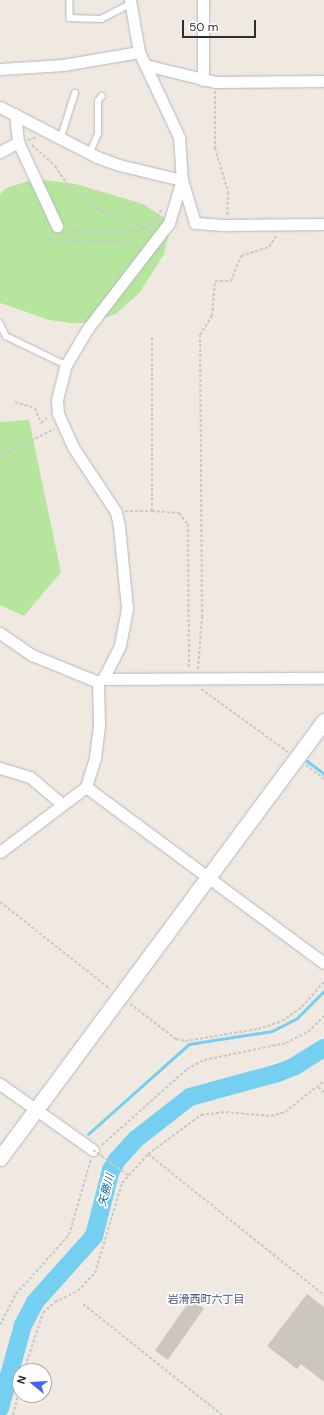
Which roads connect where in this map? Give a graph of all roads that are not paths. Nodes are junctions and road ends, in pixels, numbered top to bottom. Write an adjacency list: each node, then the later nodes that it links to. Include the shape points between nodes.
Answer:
1 (70, 0): 3 (lane, via 70,18 101,19)
2 (203, 0): 7 (street)
3 (130, 2): 4 (street)
4 (139, 52): 5 (street); 6 (street, via 63,65)
5 (145, 65): 7 (street); 17 (street, via 179,137)
6 (0, 69)
7 (203, 80): 8 (street)
8 (324, 81)
9 (75, 93): 13 (lane)
10 (102, 96): 16 (lane, via 98,101 98,134)
11 (0, 107): 12 (street)
12 (15, 114): 13 (street); 14 (street)
13 (61, 137): 16 (street)
14 (23, 141): 15 (street); 19 (street)
15 (0, 152)
16 (90, 152): 17 (street, via 119,165)
17 (182, 180): 18 (street, via 186,185 192,220 227,225); 21 (street, via 169,223 102,306)
18 (324, 224)
19 (60, 227)
20 (0, 323): 21 (lane, via 6,336)
21 (66, 365): 24 (street, via 57,400 58,414 73,447 116,512 127,608 120,645)
22 (0, 633): 24 (street, via 32,655)
23 (324, 678): 24 (street)
24 (100, 680): 27 (street, via 95,758)
25 (324, 721): 30 (street)
26 (0, 768): 28 (street, via 30,777)
27 (86, 787): 28 (street); 30 (street)
28 (62, 804): 29 (street, via 20,840)
29 (0, 852)
30 (209, 878): 31 (street); 33 (street)
31 (324, 963)
32 (0, 1084): 33 (street)
33 (36, 1109): 34 (street); 35 (street)
34 (94, 1151)
35 (0, 1158)

